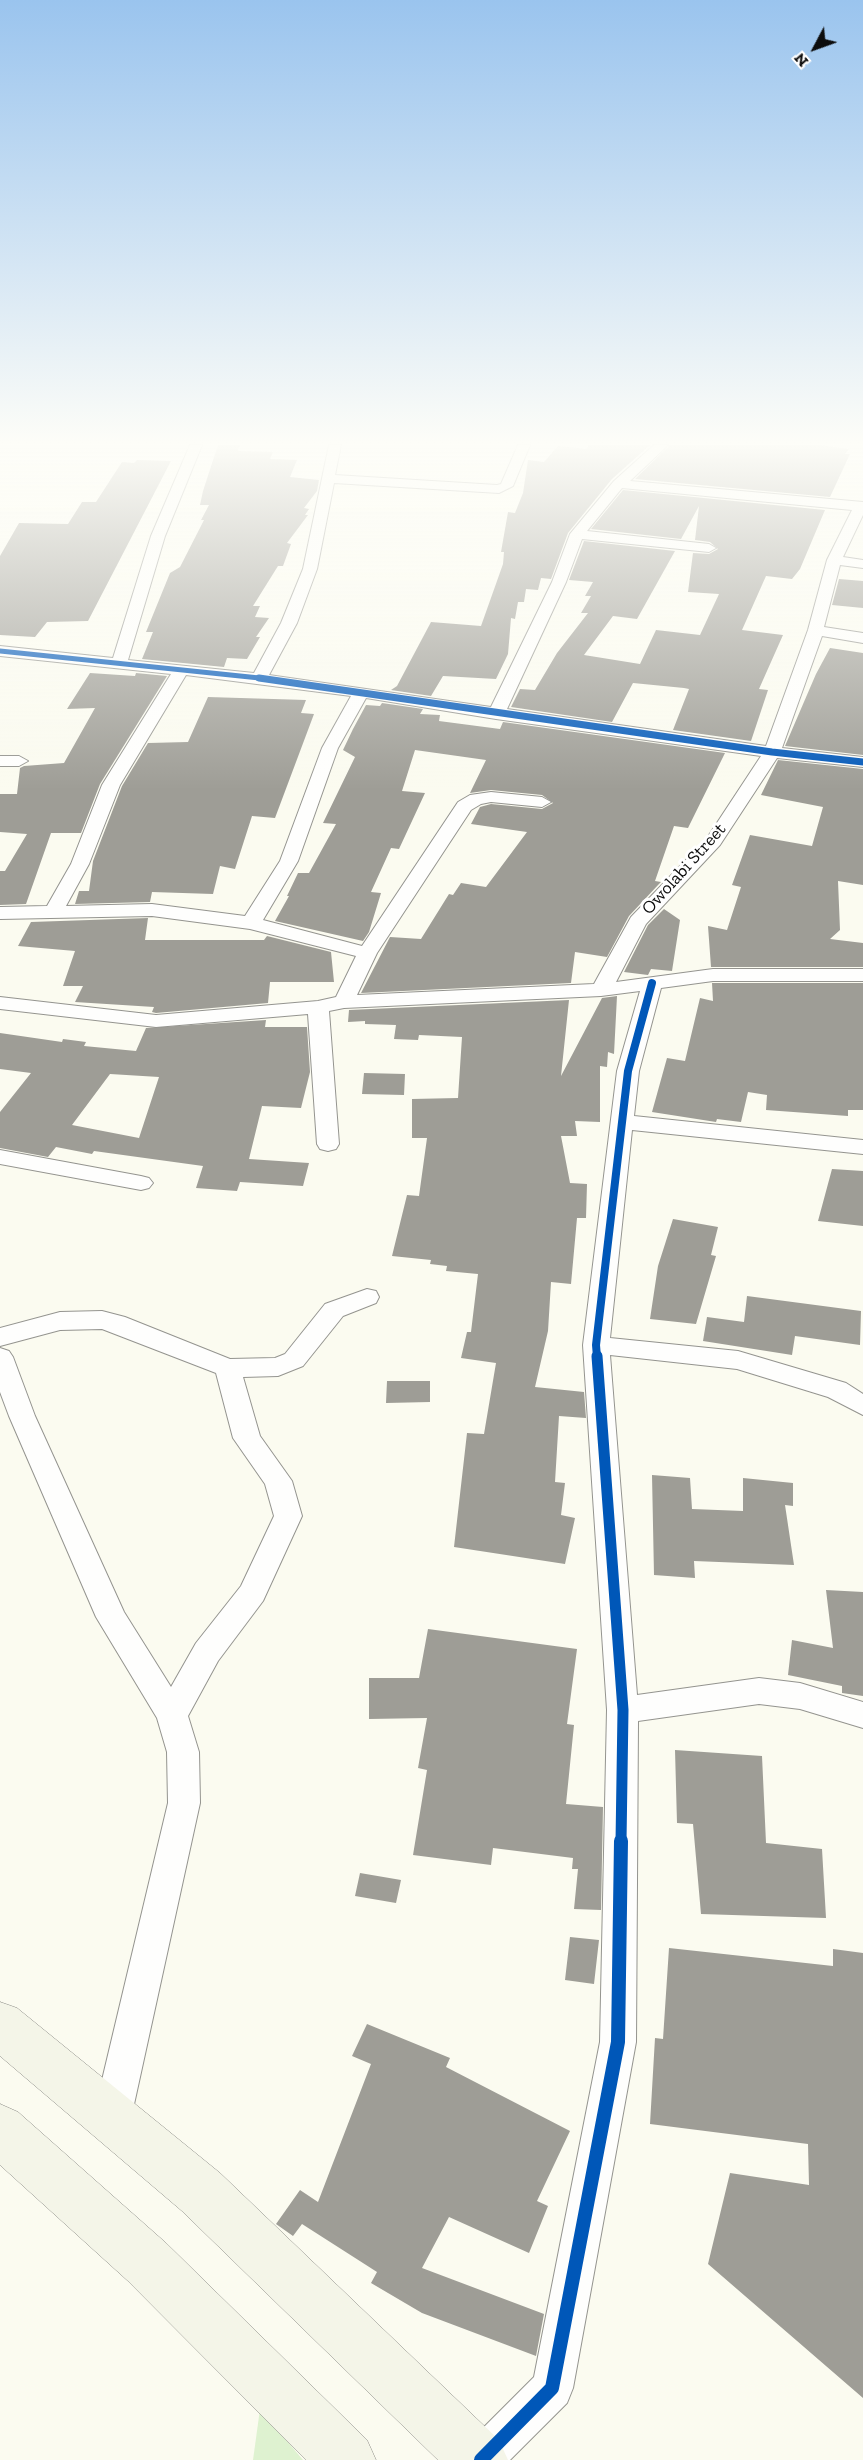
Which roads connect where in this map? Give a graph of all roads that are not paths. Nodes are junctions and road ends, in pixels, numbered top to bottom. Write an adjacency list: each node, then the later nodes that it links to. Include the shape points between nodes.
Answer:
1 (151, 560): 9 (street)
2 (312, 560): 11 (street, via 301,596)
3 (568, 560): 13 (street)
4 (834, 560): 5 (street); 6 (street, Owolabi Street)
5 (863, 564)
6 (816, 630): 7 (street); 14 (street, Owolabi Street)
7 (863, 638)
8 (0, 651): 9 (street)
9 (119, 665): 10 (street)
10 (180, 672): 11 (street); 19 (street, via 111,785 80,864)
11 (259, 678): 12 (street)
12 (360, 694): 13 (street); 21 (street, via 330,748 290,861)
13 (496, 714): 14 (street)
14 (772, 752): 17 (street); 25 (street, Owolabi Street, via 714,841 638,921)
15 (0, 761): 16 (street)
16 (19, 761)
17 (863, 762)
18 (542, 802): 22 (street, via 492,797 464,806)
19 (53, 912): 20 (street); 21 (street, via 152,910)
20 (0, 913)
21 (251, 923): 22 (street)
22 (367, 953): 26 (street)
23 (863, 975): 24 (street, via 713,975)
24 (652, 982): 25 (street); 29 (street, via 628,1071)
25 (601, 990): 26 (street)
26 (344, 1002): 28 (street)
27 (0, 1003): 28 (street, via 156,1021)
28 (318, 1007): 30 (street)
29 (622, 1122): 31 (street); 36 (street)
30 (327, 1144)
31 (863, 1147)
32 (0, 1157): 33 (street)
33 (141, 1183)
34 (368, 1297): 38 (street, via 334,1310 294,1360 278,1367)
35 (0, 1337): 38 (street, via 60,1321 102,1320)
36 (596, 1345): 39 (street, via 738,1360 837,1390); 40 (street)
37 (0, 1357): 41 (street, via 21,1416 111,1617)
38 (228, 1368): 41 (street, via 247,1438 278,1481 288,1516 253,1593 207,1652)
39 (863, 1406)
40 (623, 1710): 42 (street, via 759,1691 800,1696); 47 (street, via 618,2042 552,2388)
41 (172, 1714): 44 (street, via 183,1752 184,1803)
42 (863, 1715)
43 (0, 2025): 44 (street)
44 (112, 2118): 47 (street, via 201,2192)
45 (0, 2130): 46 (street, via 147,2262)
46 (347, 2460)
47 (480, 2460)

